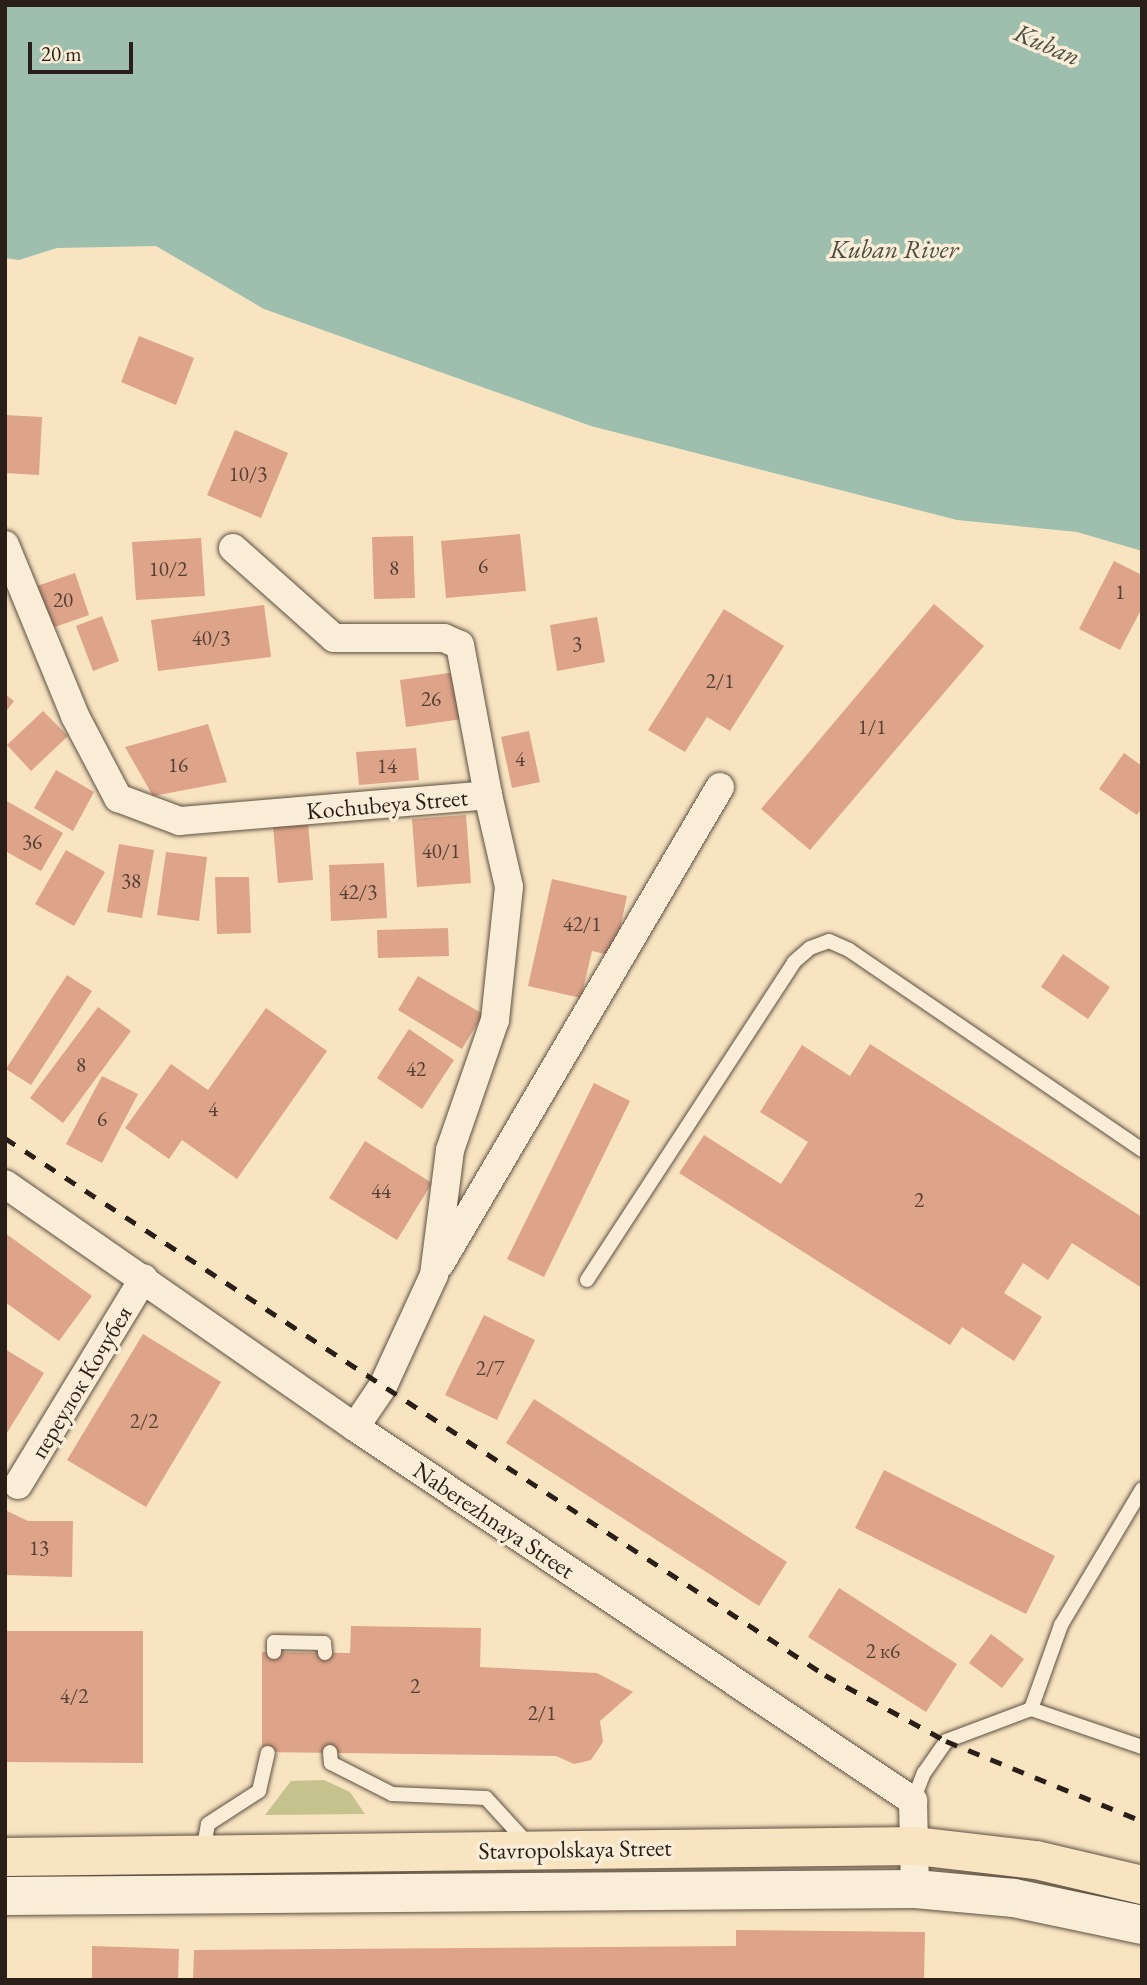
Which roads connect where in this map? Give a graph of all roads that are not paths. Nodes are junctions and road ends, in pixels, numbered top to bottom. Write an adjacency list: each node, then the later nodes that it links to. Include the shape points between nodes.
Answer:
1 (5, 545): 4 (street, Kochubeya Street, via 75,716 118,798 180,821)
2 (233, 548): 4 (street, via 334,638 444,638 460,645)
3 (720, 786): 7 (street, Kochubeya Street)
4 (488, 795): 7 (street, Kochubeya Street, via 509,887 495,1020 450,1150)
5 (1142, 1150): 9 (lane, via 849,950 829,941 810,948 794,962)
6 (5, 1184): 8 (street, Naberezhnaya Street)
7 (433, 1275): 10 (street, Kochubeya Street, via 383,1386)
8 (144, 1278): 10 (street, Naberezhnaya Street); 11 (street, переулок Кочубея)
9 (587, 1280)
10 (355, 1427): 19 (street, Naberezhnaya Street)
11 (18, 1485)
12 (1142, 1489): 15 (lane, via 1061,1625)
13 (274, 1652): 14 (lane, via 274,1642 324,1643)
14 (325, 1653)
15 (1031, 1709): 16 (lane); 19 (lane, via 946,1741 924,1773)
16 (1142, 1746)
17 (330, 1752): 21 (lane, via 331,1763 392,1794 486,1798)
18 (268, 1753): 22 (lane, via 259,1791 208,1824)
19 (913, 1801): 20 (street)
20 (916, 1846): 21 (main road, Stavropolskaya Street); 24 (main road, Stavropolskaya Street, via 1036,1860); 25 (street)
21 (533, 1849): 22 (main road, Stavropolskaya Street)
22 (203, 1853): 23 (main road, Stavropolskaya Street)
23 (5, 1857)
24 (1142, 1885)
25 (915, 1889): 26 (main road, Stavropolskaya Street); 27 (main road, Stavropolskaya Street, via 1014,1898)
26 (5, 1896)
27 (1142, 1925)

